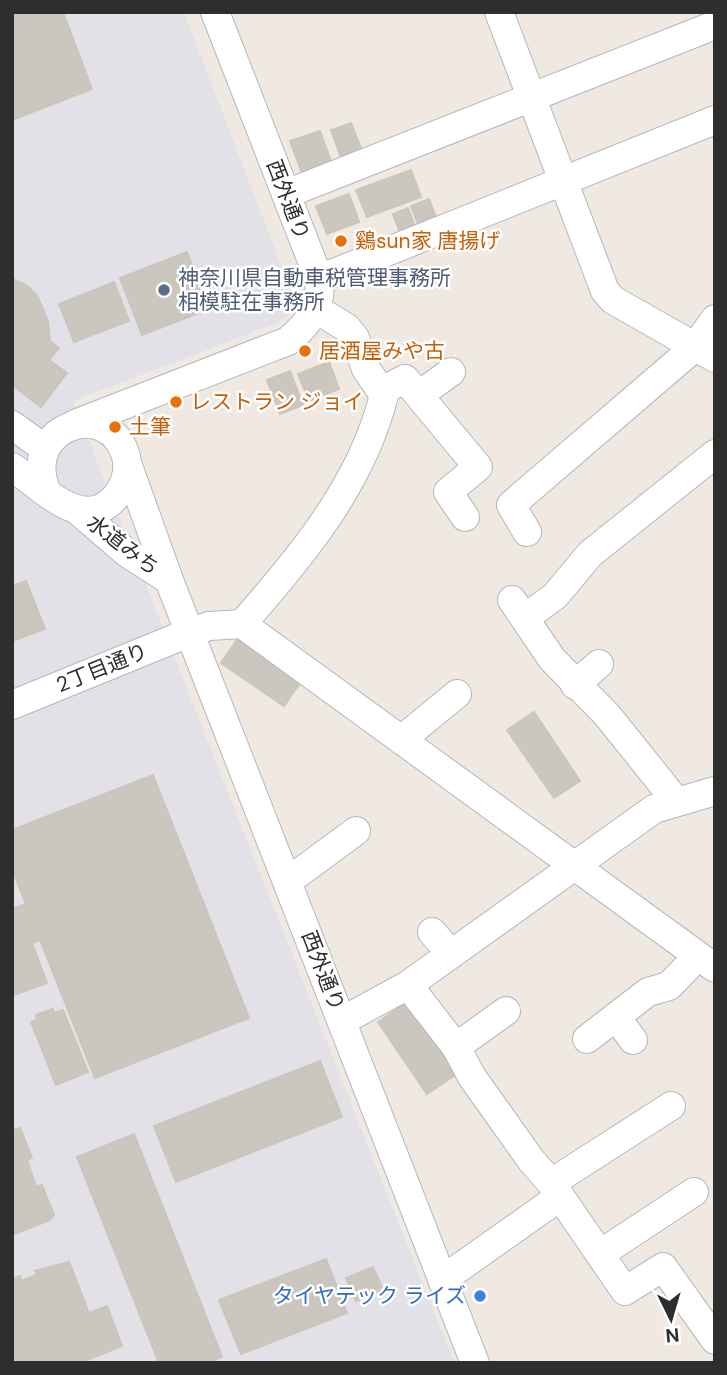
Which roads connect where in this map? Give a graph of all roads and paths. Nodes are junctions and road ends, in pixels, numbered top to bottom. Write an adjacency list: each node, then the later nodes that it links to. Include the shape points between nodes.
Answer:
1 (215, 12): 7 (street, 西外通り)
2 (499, 12): 4 (street)
3 (699, 24): 4 (street)
4 (533, 98): 6 (street); 7 (street)
5 (715, 120): 6 (street)
6 (564, 179): 8 (street); 11 (street, via 605,291 613,300)
7 (286, 194): 8 (street, 西外通り)
8 (319, 279): 9 (street, 西外通り, via 321,295)
9 (316, 309): 13 (street, via 347,328 366,369); 14 (street, via 288,341)
10 (715, 319): 11 (street)
11 (705, 352): 25 (street, via 587,429 505,498)
12 (451, 372): 13 (street)
13 (404, 380): 24 (street, via 469,442 478,467 448,492); 27 (street, via 384,395 355,470 334,508 287,573)
14 (131, 400): 15 (street); 17 (street)
15 (75, 424): 17 (street, via 89,424); 18 (street, via 57,433)
16 (12, 425): 18 (street)
17 (114, 435): 20 (street)
18 (44, 448): 22 (street, via 40,462)
19 (715, 454): 30 (street, via 590,554 555,596 518,609)
20 (127, 463): 23 (street, via 127,476 114,499 90,510); 26 (street, 西外通り)
21 (12, 467): 22 (street)
22 (46, 490): 23 (street, via 65,507)
23 (77, 510): 26 (street, 水道みち, via 127,553)
24 (455, 512)
25 (527, 532)
26 (169, 580): 28 (street, 西外通り)
27 (242, 624): 28 (street, 2丁目通り); 33 (street)
28 (191, 632): 32 (street, 2丁目通り); 38 (street, 西外通り)
29 (598, 664): 30 (street)
30 (575, 685): 35 (street, via 607,715)
31 (457, 694): 33 (street)
32 (12, 705)
33 (401, 740): 37 (street)
34 (715, 790): 35 (street)
35 (676, 801): 37 (street, via 654,809)
36 (356, 831): 38 (street)
37 (574, 865): 40 (street); 41 (street)
38 (288, 881): 45 (street, 西外通り)
39 (432, 932): 40 (street)
40 (451, 954): 42 (street)
41 (706, 962): 44 (street, via 669,986 648,992)
42 (408, 985): 45 (street); 48 (street)
43 (506, 1011): 48 (street)
44 (616, 1017): 46 (street); 47 (street)
45 (342, 1021): 53 (street, 西外通り)
46 (587, 1039)
47 (633, 1040)
48 (456, 1047): 50 (street)
49 (671, 1106): 50 (street, via 635,1120)
50 (555, 1191): 52 (street); 53 (street)
51 (694, 1192): 52 (street, via 662,1203)
52 (600, 1254): 54 (street, via 625,1291 663,1267 689,1289)
53 (442, 1280): 55 (street, 西外通り)
54 (715, 1340)
55 (475, 1363)

